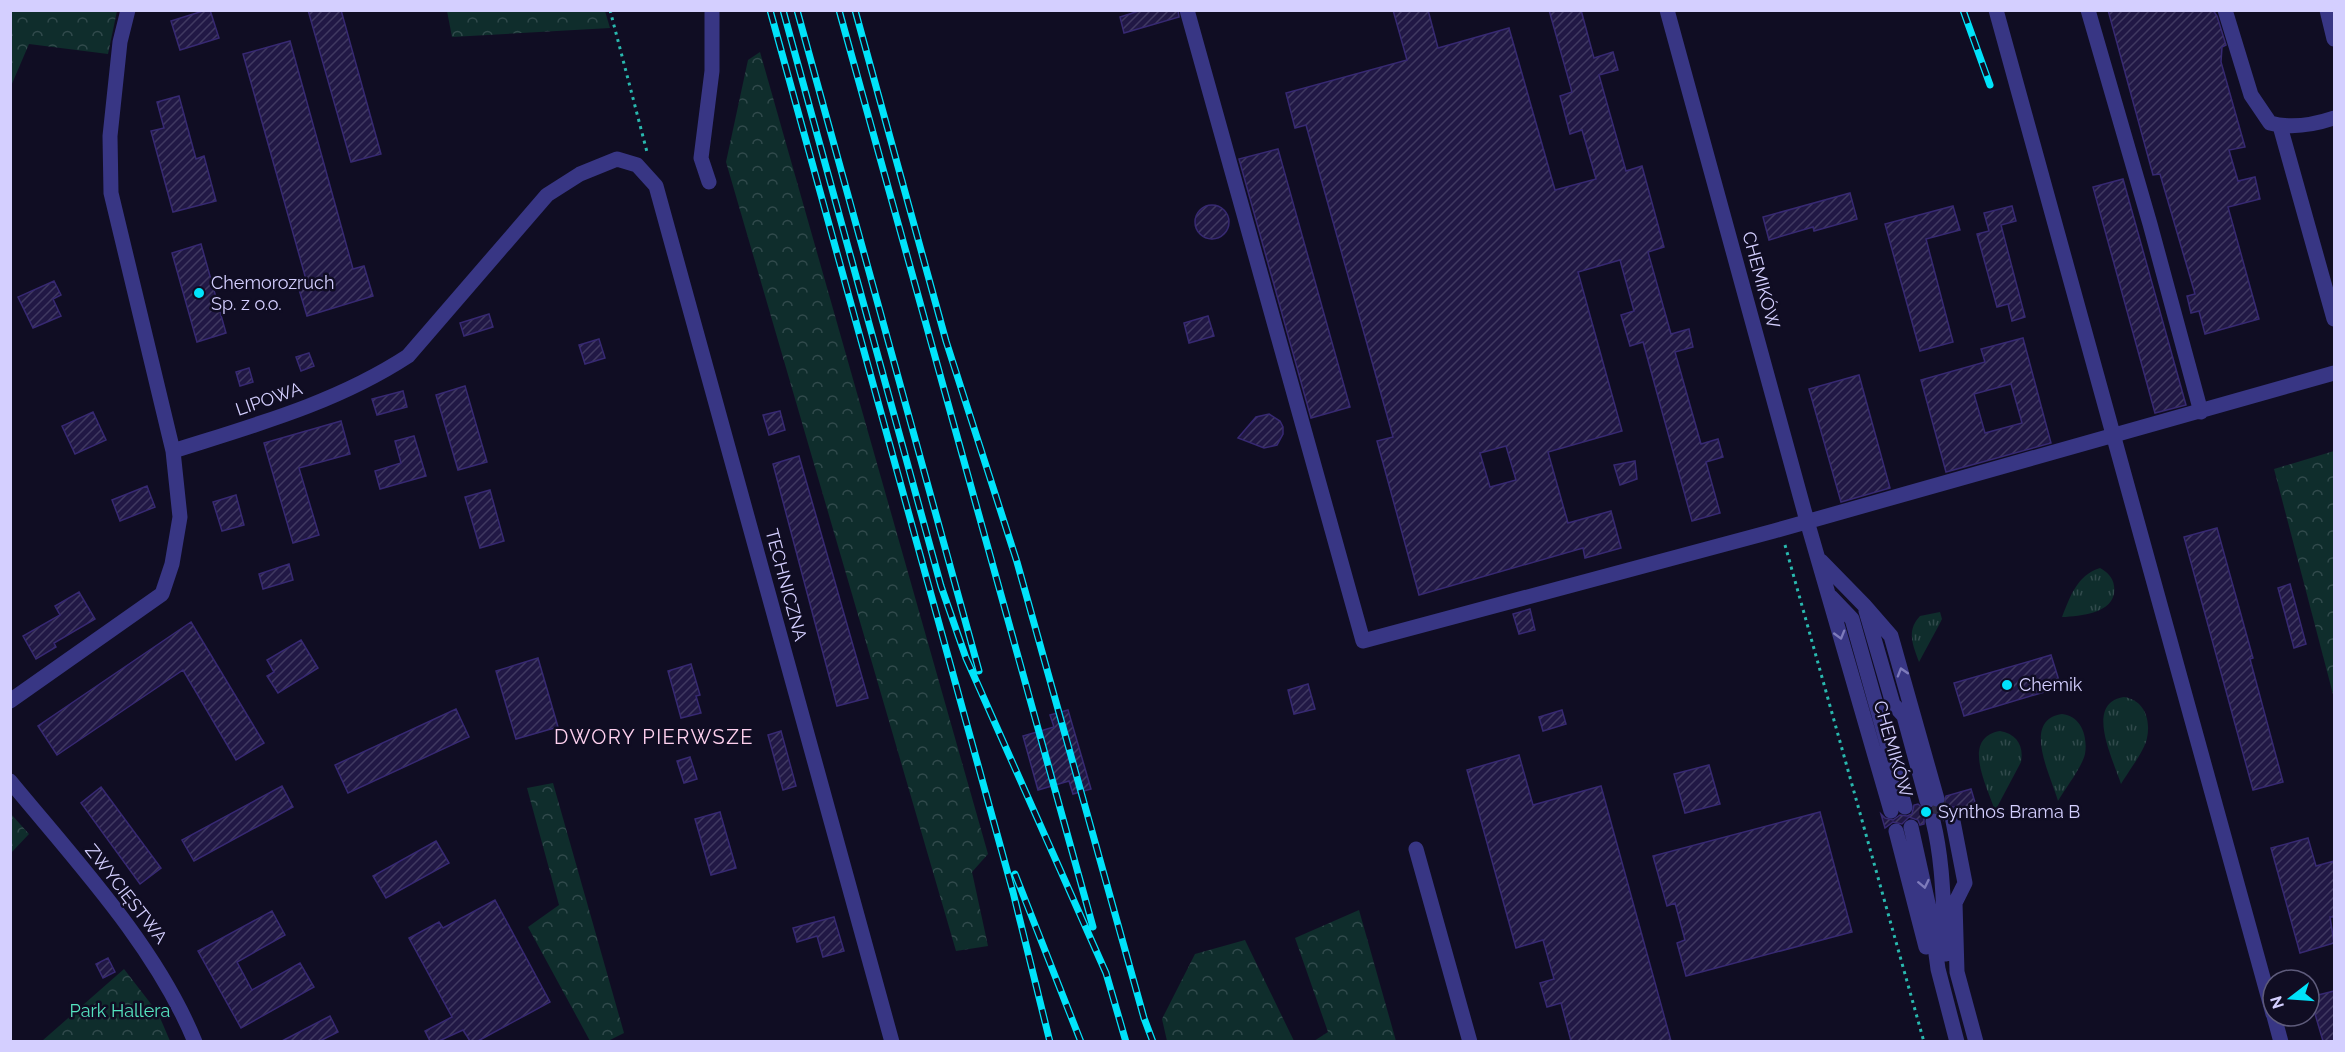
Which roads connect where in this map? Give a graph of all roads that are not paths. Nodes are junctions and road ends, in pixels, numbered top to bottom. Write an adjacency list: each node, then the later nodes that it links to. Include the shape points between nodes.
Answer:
1 (128, 10): 18 (street, via 120,42 110,136 111,193)
2 (712, 10): 13 (street, via 712,71 702,158)
3 (1187, 10): 19 (street, via 1363,640)
4 (1667, 10): 19 (street, CHEMIKÓW)
5 (1996, 10): 17 (street)
6 (2088, 10): 16 (street)
7 (2225, 10): 11 (street, via 2251,95 2270,123)
8 (2327, 10): 9 (street)
9 (2334, 39)
10 (2334, 118): 11 (street)
11 (2280, 126): 14 (street)
12 (617, 159): 18 (street, LIPOWA, via 580,174 547,195 408,356 380,374 301,411); 28 (street, TECHNICZNA, via 637,165 656,186)
13 (710, 182)
14 (2334, 319)
15 (2334, 374): 16 (street)
16 (2201, 412): 17 (street)
17 (2114, 436): 19 (street); 26 (street)
18 (173, 451): 22 (street, via 180,517 162,594)
19 (1807, 521): 20 (street, CHEMIKÓW)
20 (1819, 559): 21 (street, CHEMIKÓW); 24 (street, CHEMIKÓW, one-way to 24)
21 (1864, 605): 21 (street, CHEMIKÓW, one-way to 21, via 1893,704 1904,716 1937,799 1891,636)
22 (10, 701)
23 (10, 781): 27 (street, ZWYCIĘSTWA, via 151,959)
24 (1898, 809)
25 (1416, 849): 29 (street)
26 (2261, 971)
27 (195, 1041)
28 (892, 1041)
29 (1470, 1041)
30 (1951, 1041): 31 (street, one-way to 31, via 1904,829 1930,917 1938,969)
31 (1957, 1041)
32 (1966, 1041): 33 (street, via 1948,974 1938,840 1943,819 1965,883 1954,903 1957,972)
33 (1976, 1041)

